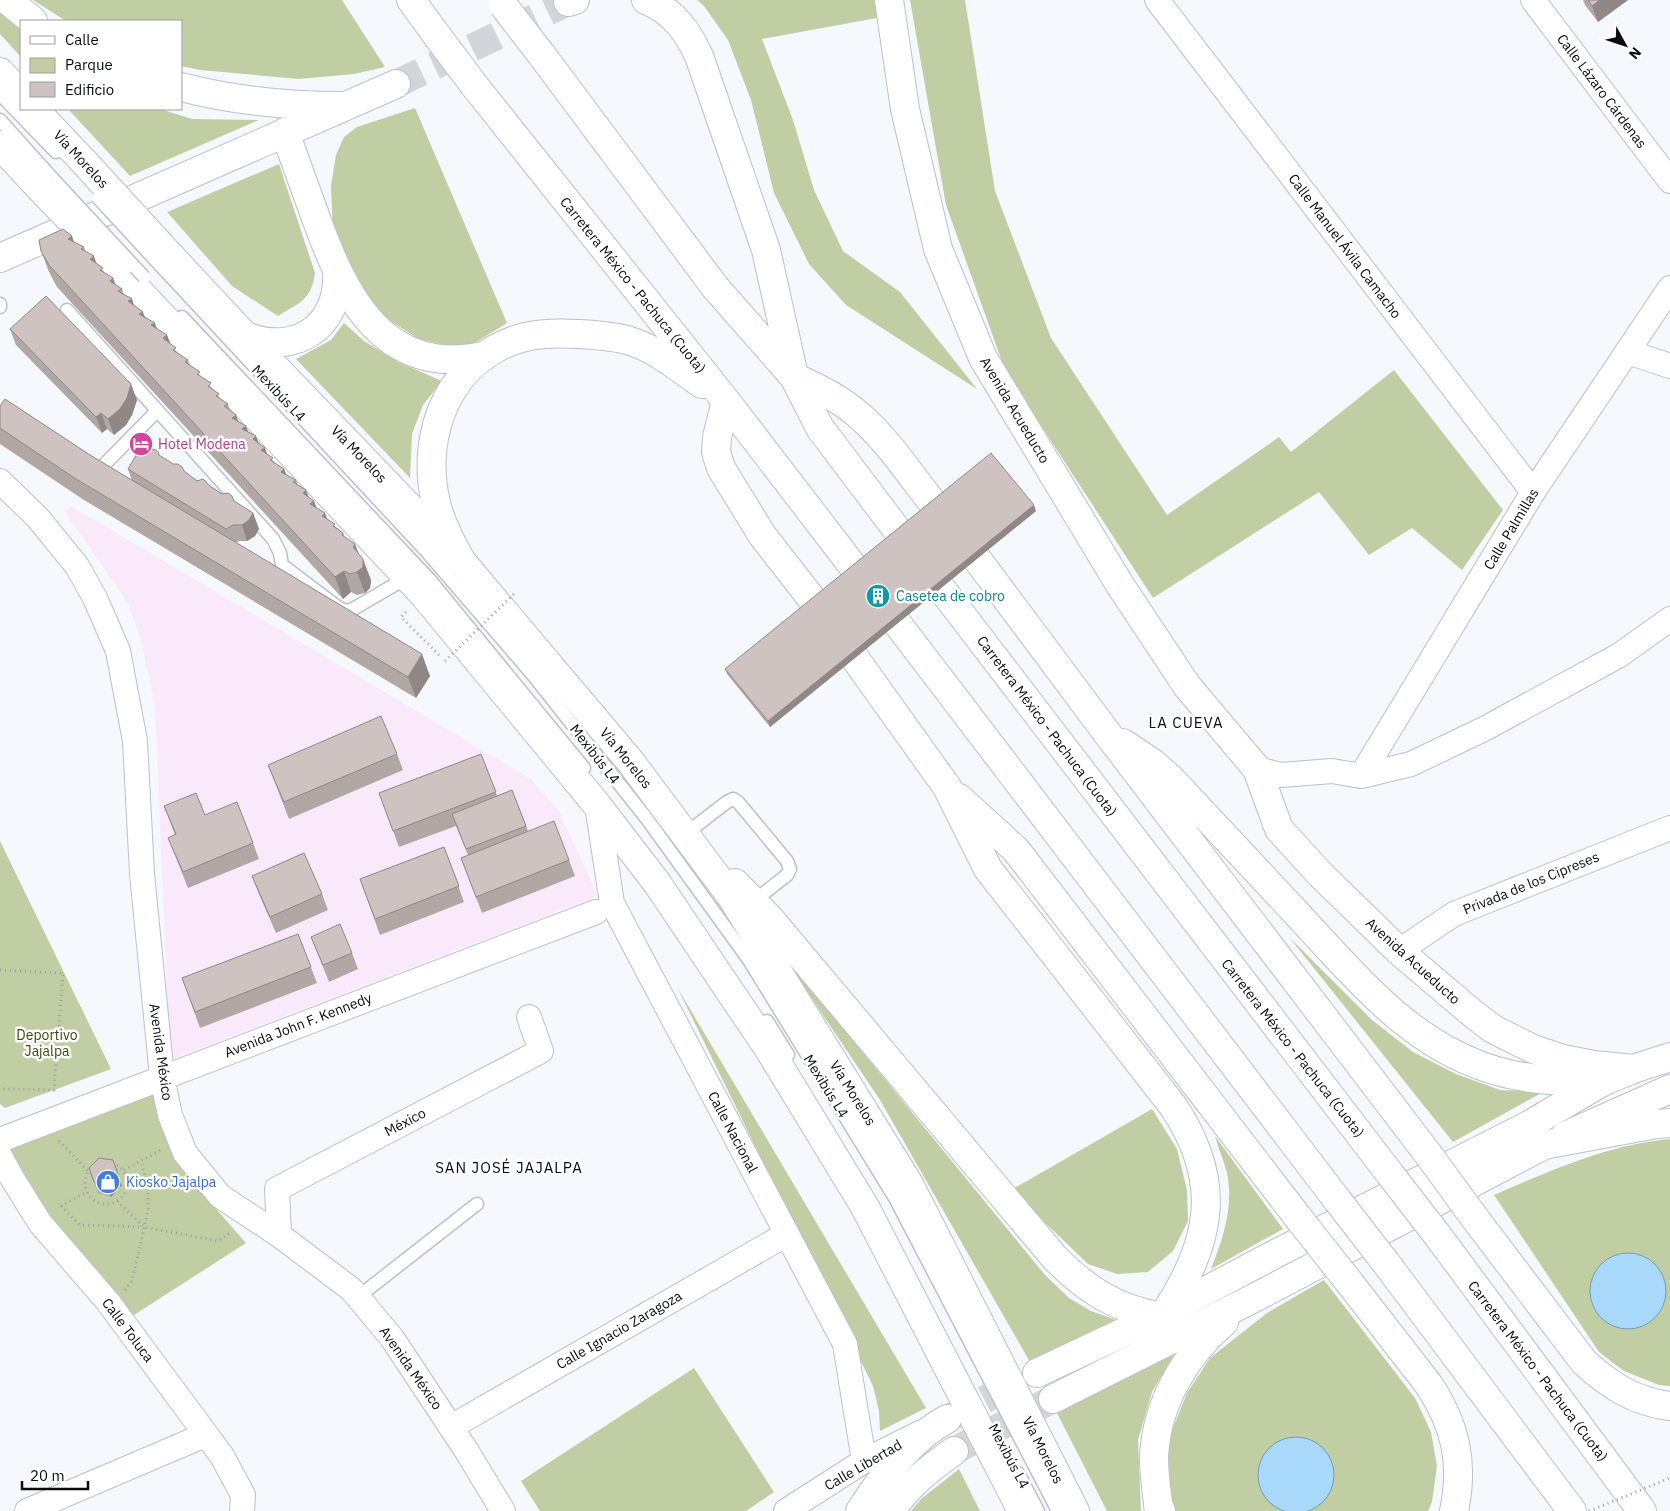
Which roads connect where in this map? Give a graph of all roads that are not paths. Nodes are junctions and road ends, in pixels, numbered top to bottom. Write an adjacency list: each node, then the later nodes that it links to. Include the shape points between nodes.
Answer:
1 (7, 0): 8 (main road)
2 (411, 0): 35 (main road, Carretera México - Pachuca (Cuota), bridge, via 474,85)
3 (646, 0): 34 (main road, via 657,4 681,24 699,56 766,250)
4 (889, 0): 58 (main road, Avenida Acueducto, via 905,109 938,249 983,358 1120,585 1186,686)
5 (1157, 0): 41 (street, Calle Manuel Ávila Camacho)
6 (1533, 0): 20 (street, Calle Lázaro Cárdenas)
7 (501, 3): 34 (main road, bridge, via 715,287)
8 (32, 20)
9 (0, 72): 13 (main road)
10 (396, 84): 14 (main road)
11 (182, 87): 14 (main road, via 256,102)
12 (0, 94): 19 (lane)
13 (20, 94)
14 (343, 106): 17 (main road)
15 (35, 110): 19 (main road, Vía Morelos)
16 (0, 120): 21 (lane)
17 (285, 132): 24 (main road); 25 (main road)
18 (0, 145): 21 (main road)
19 (75, 162): 23 (main road, Vía Morelos, bridge)
20 (1670, 181)
21 (46, 183): 26 (lane, bridge); 51 (main road, bridge, via 117,268)
22 (92, 190): 23 (lane, Mexibús L4, bridge)
23 (161, 256): 30 (main road, Vía Morelos); 105 (lane, Mexibús L4, via 533,674 647,819 744,952 895,1198)
24 (0, 258)
25 (337, 272): 30 (main road, via 332,306 308,334 283,343 258,341); 32 (main road, via 366,318 392,341 416,353 439,359)
26 (147, 280)
27 (1670, 288): 31 (street, Calle Palmillas)
28 (171, 306): 61 (lane, Mexibús L4, via 430,580 552,726)
29 (67, 310): 36 (lane)
30 (245, 336): 47 (main road, Vía Morelos)
31 (1628, 352): 33 (street); 41 (street, Calle Palmillas)
32 (484, 356): 35 (main road, via 506,343 546,334 630,341 654,351); 47 (main road, via 462,375 451,390 442,407 433,445 432,474 436,502 450,543)
33 (1670, 366)
34 (794, 377): 42 (main road, via 834,397 860,416); 45 (main road, via 820,428)
35 (726, 400): 50 (main road, Carretera México - Pachuca (Cuota)); 53 (main road, via 716,437 721,468 762,535)
36 (157, 411): 38 (lane); 48 (lane, via 273,539)
37 (84, 462): 38 (lane)
38 (98, 471): 39 (lane)
39 (111, 480)
40 (0, 481): 44 (street, Avenida México)
41 (1534, 492): 59 (street, Calle Palmillas)
42 (935, 506)
43 (0, 507): 44 (street)
44 (38, 518): 74 (street, Avenida México, via 77,566 118,651 135,741 142,874)
45 (900, 534)
46 (977, 558): 57 (main road)
47 (462, 562): 63 (main road, Vía Morelos, via 630,761)
48 (282, 565): 49 (lane); 51 (lane, via 347,611)
49 (268, 567)
50 (855, 569)
51 (408, 577): 61 (main road)
52 (941, 588): 109 (main road, Carretera México - Pachuca (Cuota), bridge, via 1438,1236)
53 (815, 603)
54 (1670, 619): 59 (street, via 1618,656 1486,728 1410,764)
55 (897, 622): 108 (main road, bridge)
56 (854, 657): 60 (main road)
57 (1107, 733): 75 (main road, via 1131,747 1171,779 1364,986 1418,1033 1480,1066 1512,1075 1556,1081); 89 (main road, bridge, via 1584,1362 1618,1389)
58 (1257, 769): 59 (street, via 1281,774 1332,772); 68 (main road, Avenida Acueducto, via 1279,829 1320,874)
59 (1361, 776)
60 (947, 787): 86 (main road, via 988,870 1173,1106 1194,1142 1205,1178 1207,1211 1195,1258 1178,1294); 107 (main road, bridge, via 1016,850 1429,1385 1444,1409 1456,1442 1458,1486)
61 (603, 798): 82 (street, Calle Nacional, via 612,903); 103 (main road, via 770,1051 855,1191)
62 (1670, 828): 68 (street, Privada de los Cipreses, via 1454,914)
63 (692, 844): 65 (main road); 65 (lane, via 727,802 733,799 738,802 787,860 790,868 787,875); 106 (main road, Vía Morelos, via 731,896 909,1184)
64 (665, 873): 66 (lane)
65 (754, 901): 86 (main road, via 1055,1258 1072,1275 1109,1301 1128,1309)
66 (686, 904)
67 (596, 912): 74 (street, Avenida John F. Kennedy)
68 (1399, 950): 73 (main road, Avenida Acueducto, via 1472,1013 1513,1040 1563,1059)
69 (757, 1008): 72 (lane, Mexibús L4)
70 (529, 1017): 83 (street, México, via 541,1051 277,1189)
71 (1670, 1058): 73 (main road)
72 (794, 1065)
73 (1633, 1069): 75 (main road)
74 (162, 1077): 78 (street, Avenida John F. Kennedy); 83 (street, Avenida México, via 170,1114 185,1153 220,1196)
75 (1602, 1082): 86 (main road, via 1529,1125)
76 (1670, 1089): 79 (main road)
77 (1670, 1123): 79 (main road)
78 (0, 1140)
79 (1544, 1146): 84 (main road)
80 (0, 1156): 92 (street, Calle Toluca, via 38,1219 108,1302)
81 (477, 1204): 85 (lane)
82 (787, 1234): 91 (street, Calle Ignacio Zaragoza); 95 (street, Calle Nacional, via 846,1344)
83 (279, 1235): 85 (street, Avenida México, via 351,1289)
84 (1256, 1297): 88 (main road); 96 (main road, via 1214,1329 1196,1349 1171,1388 1162,1410 1155,1448 1154,1481)
85 (358, 1298): 91 (street, Avenida México, via 392,1338)
86 (1163, 1313): 87 (main road)
87 (1037, 1373)
88 (1053, 1399)
89 (1670, 1406)
90 (944, 1421): 95 (street, Calle Libertad); 101 (main road, via 917,1442 889,1471)
91 (451, 1427): 99 (street, Avenida México)
92 (205, 1435): 97 (street); 98 (street, Calle Toluca, via 222,1456 243,1495)
93 (954, 1451): 102 (main road, via 912,1485)
94 (1010, 1459): 104 (lane, Mexibús L4)
95 (864, 1461): 100 (street, Calle Libertad)
96 (1160, 1509)
97 (27, 1511)
98 (242, 1511)
99 (503, 1511)
100 (786, 1511)
101 (860, 1511)
102 (891, 1511)
103 (1022, 1511)
104 (1038, 1511)
105 (1058, 1511)
106 (1075, 1511)
107 (1454, 1511)
108 (1572, 1511)
109 (1642, 1511)

